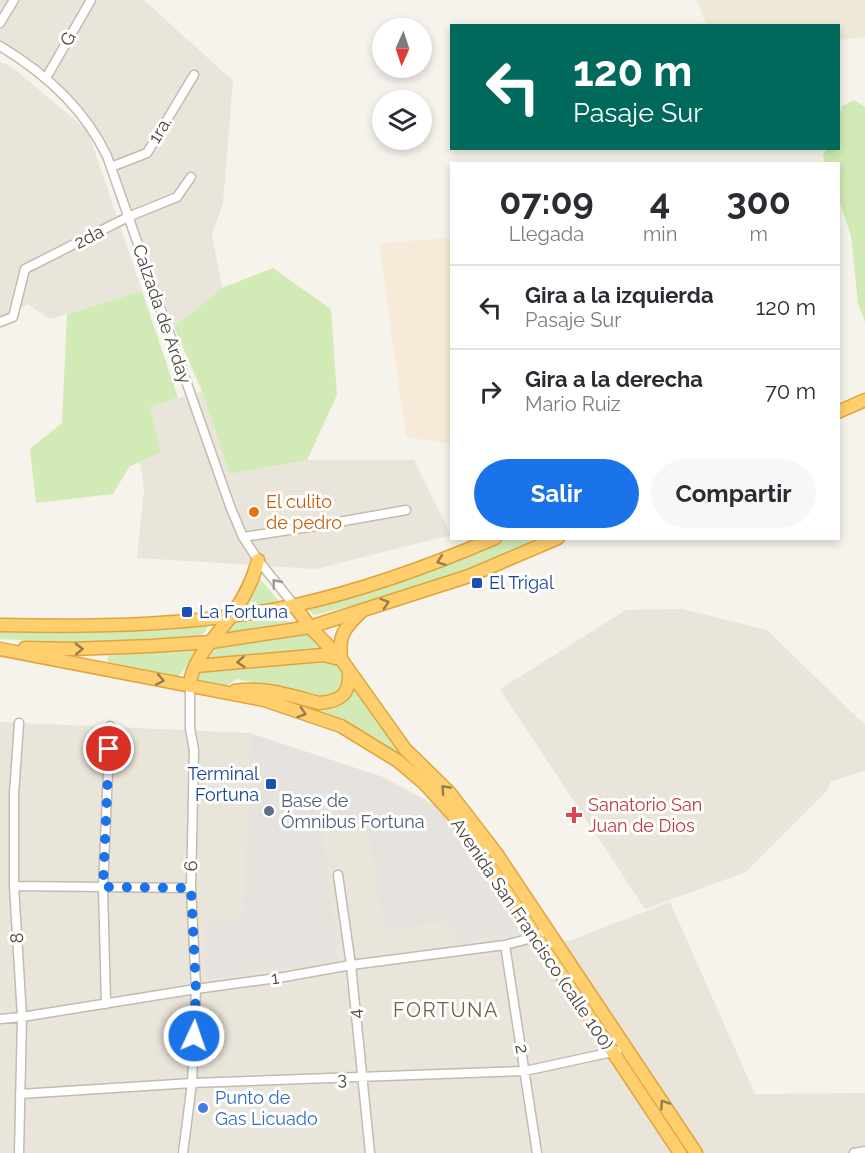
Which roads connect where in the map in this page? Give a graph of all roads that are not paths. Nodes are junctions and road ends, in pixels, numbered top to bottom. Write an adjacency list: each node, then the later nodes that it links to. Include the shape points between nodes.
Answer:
1 (14, 0): 3 (street)
2 (91, 0): 6 (street, G)
3 (0, 23)
4 (0, 46): 6 (street, Calzada de Arday)
5 (194, 75): 7 (street, 1ra., via 147,153)
6 (46, 78): 7 (street, Calzada de Arday, via 97,135)
7 (111, 167): 9 (street, Calzada de Arday)
8 (191, 177): 9 (street, 2da, via 177,197)
9 (128, 217): 10 (street, 2da, via 25,269 13,317); 14 (street, Calzada de Arday)
10 (0, 322)
11 (865, 400): 12 (highway)
12 (840, 411)
13 (406, 510): 14 (street)
14 (243, 537): 17 (street, Calzada de Arday)
15 (490, 540): 18 (highway, one-way to 18, via 415,571)
16 (553, 540): 19 (highway, one-way to 16, via 469,576)
17 (258, 560): 18 (street, Calzada de Arday, one-way to 17); 21 (highway, via 251,583)
18 (294, 605): 20 (highway); 23 (highway)
19 (363, 610): 23 (highway); 26 (highway, via 342,636 340,651)
20 (259, 611): 21 (highway); 23 (highway, via 280,612)
21 (231, 616): 22 (highway, via 70,626); 24 (highway)
22 (0, 625)
23 (310, 627): 24 (highway); 26 (highway, Avenida San Francisco (calle 100))
24 (211, 642): 25 (highway, one-way to 24, via 72,649); 27 (highway)
25 (0, 648): 28 (highway, Avenida San Francisco (calle 100), one-way to 28)
26 (345, 664): 27 (highway, one-way to 27, via 323,655); 29 (highway, via 350,682 347,691 332,702 319,704 252,689); 36 (highway, Avenida San Francisco (calle 100), one-way to 26, via 472,821 449,792 405,750)
27 (196, 666): 28 (highway)
28 (190, 686): 29 (highway, Avenida San Francisco (calle 100)); 35 (street, 6, via 189,729 194,750)
29 (225, 693): 37 (highway, Avenida San Francisco (calle 100), one-way to 37, via 264,700 341,726 398,761 454,816)
30 (18, 723): 33 (street, 8)
31 (110, 726): 34 (street)
32 (338, 875): 39 (street, 4)
33 (14, 886): 34 (street); 42 (street, 8)
34 (103, 887): 35 (street); 41 (street)
35 (191, 888): 40 (street, 6)
36 (547, 929): 37 (street, 1); 44 (highway, Avenida San Francisco (calle 100))
37 (536, 937): 38 (street, 1); 45 (highway, Avenida San Francisco (calle 100))
38 (505, 945): 39 (street, 1); 46 (street, 2)
39 (351, 965): 40 (street, 1); 47 (street, 4)
40 (196, 990): 41 (street, 1); 48 (street, 6)
41 (106, 1004): 42 (street, 1)
42 (22, 1017): 43 (street, 1); 49 (street, 8)
43 (0, 1019)
44 (626, 1048): 45 (street, 3); 56 (highway, Avenida San Francisco (calle 100), one-way to 44)
45 (612, 1053): 46 (street, 3); 55 (highway, Avenida San Francisco (calle 100))
46 (525, 1071): 47 (street, 3); 54 (street, 2)
47 (362, 1078): 48 (street, 3); 53 (street, 4)
48 (192, 1083): 49 (street, 3); 52 (street, 6)
49 (20, 1094): 51 (street, 8)
50 (865, 1151): 57 (street)
51 (19, 1153)
52 (183, 1153)
53 (370, 1153)
54 (537, 1153)
55 (680, 1153)
56 (696, 1153)
57 (854, 1153)

